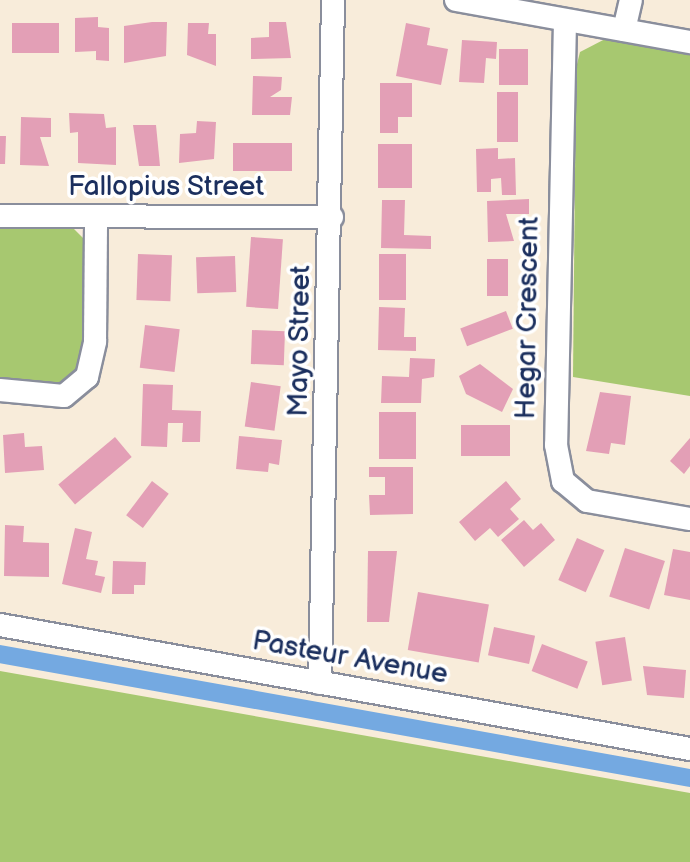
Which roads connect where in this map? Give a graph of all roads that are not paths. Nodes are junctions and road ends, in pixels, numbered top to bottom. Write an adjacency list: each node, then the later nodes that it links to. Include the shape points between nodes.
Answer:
1 (333, 0): 8 (street, Mayo Street)
2 (456, 0): 4 (street)
3 (631, 0): 5 (street)
4 (565, 21): 5 (street); 11 (street, Hegar Crescent, via 556,445 563,481 587,501)
5 (624, 30): 6 (street)
6 (690, 42)
7 (0, 216): 9 (street, Fallopius Street)
8 (332, 217): 9 (street, Fallopius Street); 13 (street, Mayo Street)
9 (96, 218): 10 (street, via 95,341 87,377 64,396)
10 (0, 390)
11 (690, 519)
12 (0, 625): 13 (street, Pasteur Avenue)
13 (320, 683): 14 (street, Pasteur Avenue)
14 (690, 749)

